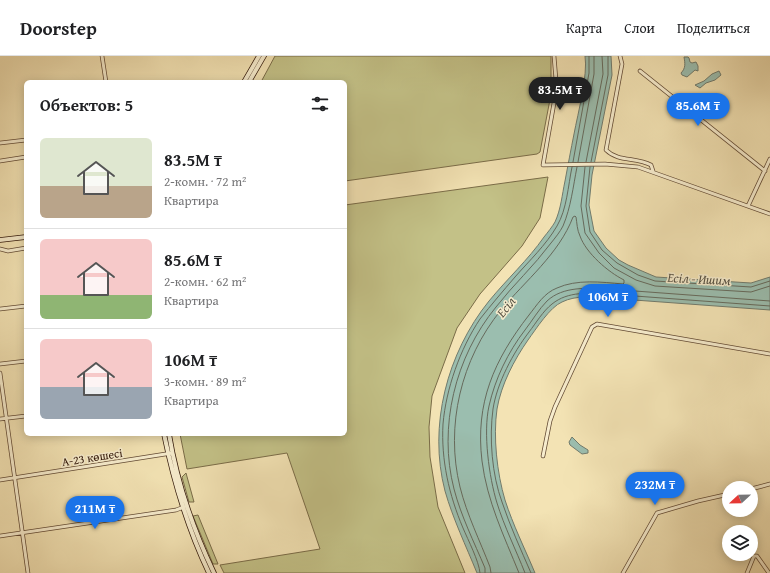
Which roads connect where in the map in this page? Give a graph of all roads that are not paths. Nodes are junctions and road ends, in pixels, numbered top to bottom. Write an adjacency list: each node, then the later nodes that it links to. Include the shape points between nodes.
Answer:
1 (102, 56): 7 (street)
2 (259, 56): 8 (street)
3 (264, 56): 9 (street)
4 (554, 56): 15 (street, via 554,103 543,165 606,164)
5 (620, 56): 15 (street, via 622,64 606,150 619,158 651,165)
6 (640, 71): 16 (street)
7 (106, 80)
8 (245, 80)
9 (250, 80)
10 (24, 140): 11 (street)
11 (0, 143)
12 (24, 157): 14 (street)
13 (770, 159): 16 (street)
14 (0, 161)
15 (653, 171): 17 (street)
16 (765, 171): 17 (street)
17 (748, 206): 18 (street)
18 (770, 214)
19 (24, 237): 20 (street)
20 (0, 240)
21 (24, 248): 22 (street, via 8,251)
22 (0, 249)
23 (24, 306): 24 (street)
24 (0, 309)
25 (770, 354): 35 (street, via 597,324 592,327 555,407)
26 (24, 361): 27 (street)
27 (0, 364)
28 (0, 373): 30 (street)
29 (24, 416): 30 (street)
30 (6, 419): 31 (street); 36 (street)
31 (0, 420)
32 (165, 436): 34 (street)
33 (169, 436): 34 (street)
34 (170, 453): 36 (street, А-23 көшесі); 41 (street)
35 (543, 456)
36 (14, 478): 37 (street, А-23 көшесі); 42 (street)
37 (0, 480)
38 (770, 484): 39 (street)
39 (758, 487)
40 (722, 496): 47 (street, via 657,513)
41 (184, 507): 42 (street); 45 (street); 46 (street)
42 (22, 533): 43 (street); 44 (street)
43 (0, 536)
44 (28, 573)
45 (208, 573)
46 (214, 573)
47 (623, 573)
48 (747, 573): 49 (street, via 754,556 757,556)
49 (769, 573)

